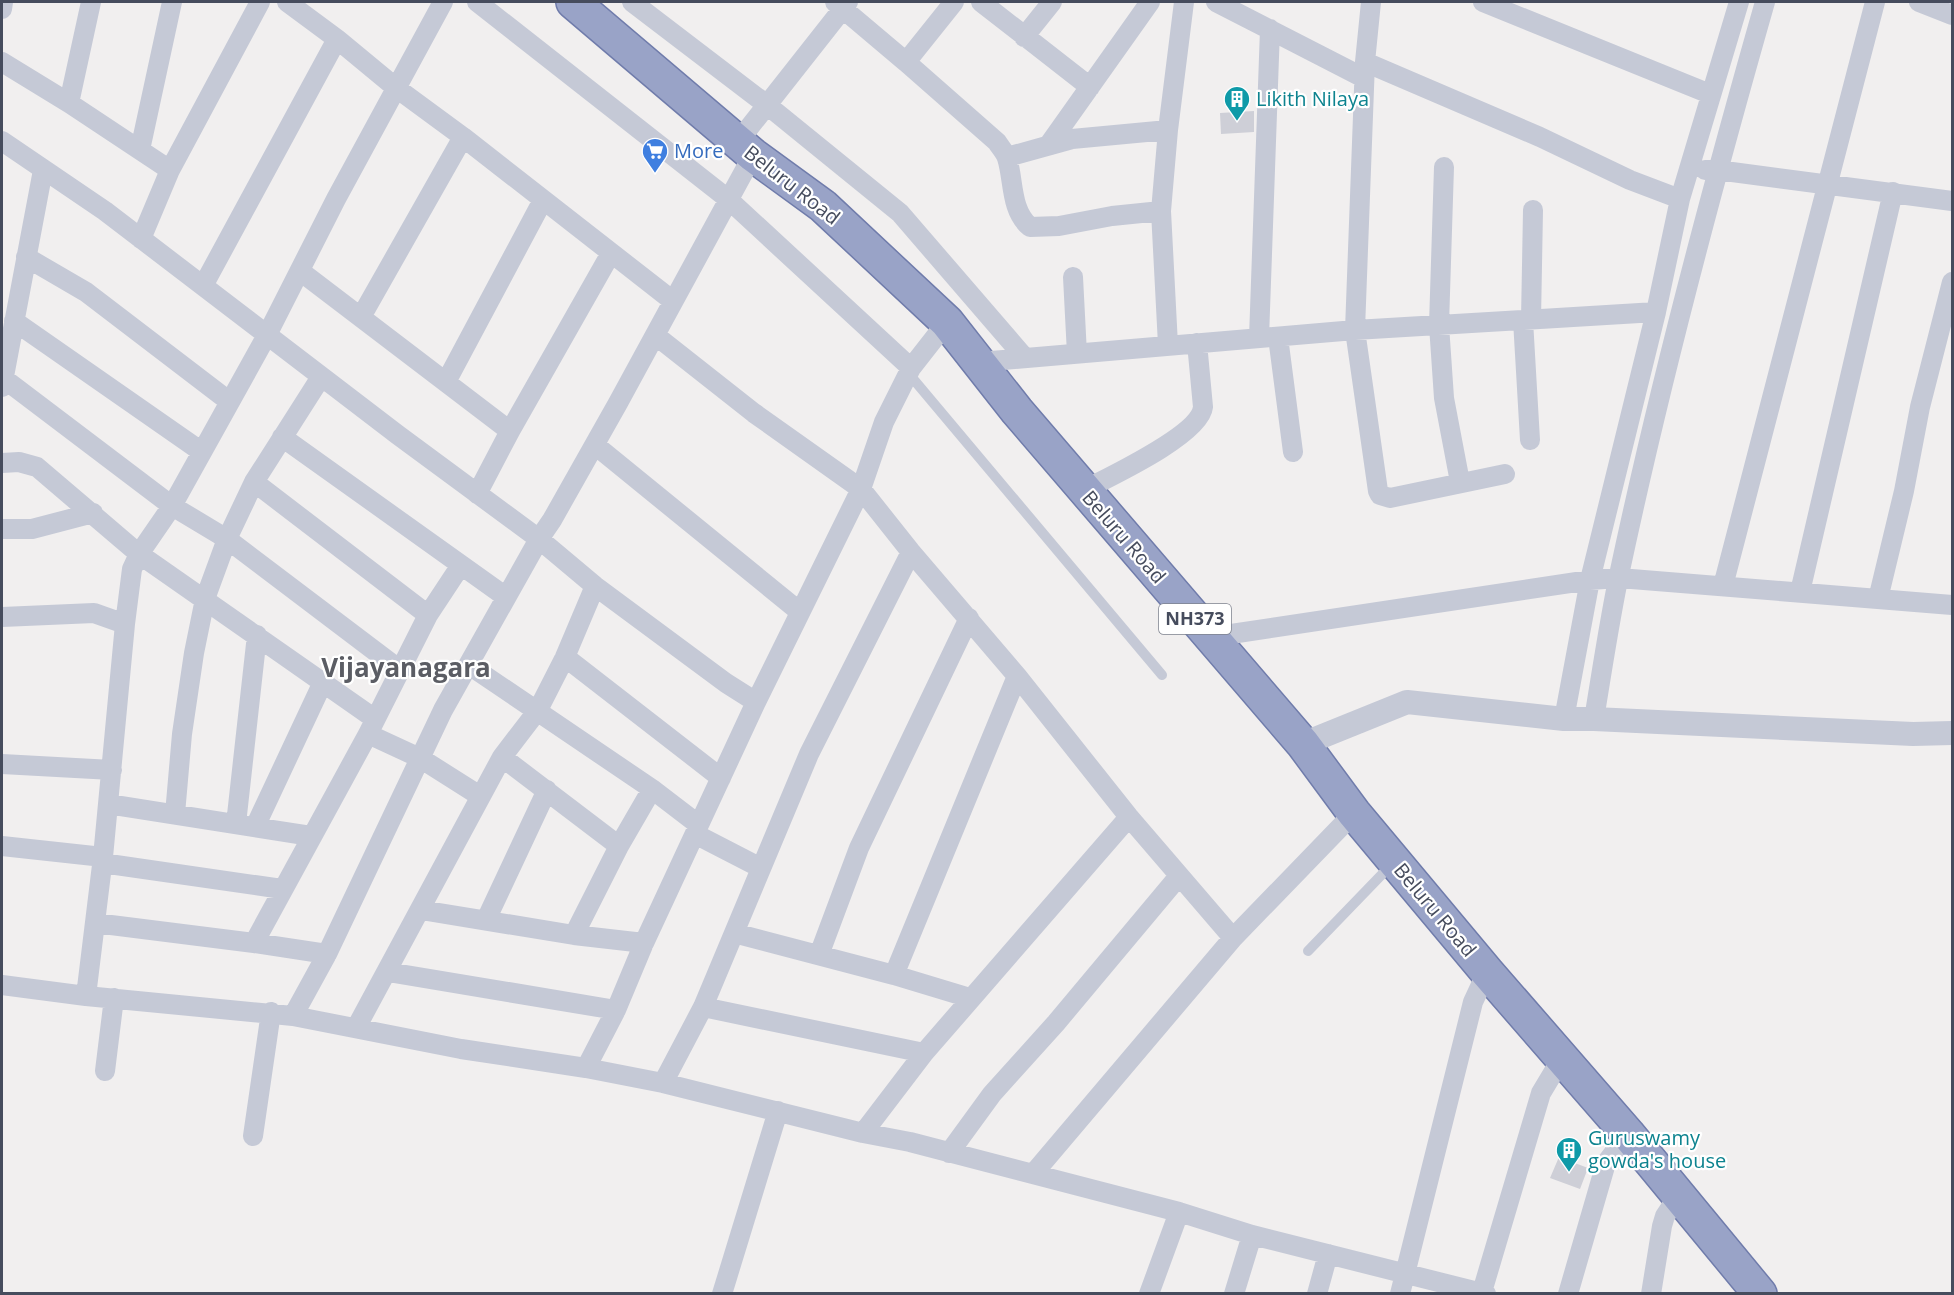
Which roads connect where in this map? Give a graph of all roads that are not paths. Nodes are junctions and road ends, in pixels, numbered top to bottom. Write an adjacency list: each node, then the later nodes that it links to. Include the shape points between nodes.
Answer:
1 (3, 2): 23 (street)
2 (91, 2): 34 (street)
3 (172, 2): 41 (street)
4 (260, 2): 45 (street)
5 (287, 2): 27 (street)
6 (443, 2): 31 (street)
7 (477, 2): 50 (street)
8 (573, 2): 40 (highway, Beluru Road / NH373)
9 (632, 2): 35 (street)
10 (954, 2): 29 (street)
11 (981, 2): 26 (street)
12 (1052, 2): 26 (street)
13 (1150, 2): 32 (street)
14 (1184, 2): 36 (street)
15 (1216, 2): 25 (street)
16 (1371, 2): 30 (street)
17 (1483, 2): 33 (street)
18 (1739, 2): 33 (street)
19 (1765, 2): 46 (street)
20 (1875, 2): 48 (street)
21 (1920, 2): 24 (street)
22 (842, 4): 29 (street); 35 (street)
23 (2, 9)
24 (1953, 15)
25 (1270, 29): 30 (street); 73 (street)
26 (1024, 37): 32 (street)
27 (337, 39): 31 (street); 62 (street)
28 (2, 62): 34 (street)
29 (906, 62): 42 (street, via 997,142)
30 (1364, 70): 51 (street, via 1540,137); 70 (street)
31 (395, 87): 37 (street); 59 (street)
32 (1090, 87): 39 (street)
33 (1710, 94): 47 (street)
34 (69, 103): 41 (street)
35 (767, 105): 40 (street); 77 (street, via 900,213)
36 (1168, 130): 39 (street); 55 (street)
37 (462, 137): 52 (street); 65 (street)
38 (2, 141): 44 (street)
39 (1050, 143): 42 (street)
40 (745, 149): 50 (street); 68 (highway, Beluru Road / NH373, via 823,206)
41 (140, 150): 45 (street)
42 (1007, 157): 55 (street, via 1015,200 1030,226)
43 (1444, 167): 69 (street)
44 (43, 170): 56 (street); 58 (street)
45 (170, 170): 56 (street)
46 (1717, 170): 47 (street); 48 (street); 105 (street)
47 (1690, 171): 51 (street)
48 (1827, 183): 49 (street); 108 (street)
49 (1893, 192): 53 (street); 109 (street)
50 (729, 199): 63 (street); 79 (street)
51 (1680, 199): 64 (street)
52 (543, 200): 57 (street); 82 (street)
53 (1953, 201)
54 (1533, 210): 66 (street)
55 (1161, 211): 75 (street)
56 (141, 238): 62 (street)
57 (611, 253): 63 (street); 84 (street)
58 (26, 257): 67 (street); 83 (street, via 86,292)
59 (300, 271): 65 (street); 71 (street)
60 (1073, 277): 76 (street)
61 (1953, 282): 111 (street, via 1920,408)
62 (202, 286): 71 (street)
63 (673, 302): 72 (street)
64 (1656, 312): 66 (street); 106 (street)
65 (361, 317): 82 (street)
66 (1527, 320): 69 (street); 86 (street)
67 (14, 321): 81 (street); 88 (street)
68 (947, 322): 78 (highway, Beluru Road / NH373); 79 (street)
69 (1439, 325): 70 (street); 93 (street, via 1444,398)
70 (1355, 330): 73 (street); 93 (street, via 1380,495 1390,498)
71 (267, 335): 80 (street); 83 (street)
72 (655, 335): 87 (street); 94 (street, via 754,413)
73 (1268, 337): 74 (street); 89 (street)
74 (1197, 343): 75 (street); 95 (street, via 1203,408 1197,420 1166,446)
75 (1168, 345): 76 (street)
76 (1077, 354): 77 (street)
77 (1025, 358): 78 (street)
78 (979, 362): 95 (highway, Beluru Road / NH373)
79 (910, 371): 94 (street, via 885,422); 124 (lane)
80 (321, 377): 85 (street); 96 (street)
81 (2, 382): 97 (street)
82 (446, 382): 84 (street)
83 (230, 402): 88 (street)
84 (510, 431): 96 (street)
85 (282, 436): 92 (street); 104 (street)
86 (1530, 440)
87 (595, 445): 101 (street); 114 (street)
88 (202, 452): 97 (street)
89 (1293, 452)
90 (2, 463): 98 (street, via 37,467)
91 (1505, 474): 93 (street)
92 (254, 482): 100 (street); 115 (street)
93 (1460, 482)
94 (861, 489): 102 (street); 114 (street)
95 (1084, 490): 120 (highway, Beluru Road / NH373)
96 (477, 494): 101 (street)
97 (172, 506): 100 (street); 103 (street)
98 (93, 513): 99 (street, via 32,529); 103 (street)
99 (2, 529)
100 (227, 539): 112 (street); 123 (street)
101 (539, 539): 107 (street); 110 (street)
102 (911, 552): 117 (street); 153 (street, via 809,754)
103 (139, 554): 112 (street); 118 (street, via 132,569)
104 (461, 565): 110 (street); 115 (street)
105 (1619, 578): 106 (street); 108 (street); 130 (street)
106 (1590, 580): 120 (street); 129 (street)
107 (595, 586): 121 (street); 127 (street)
108 (1724, 586): 109 (street)
109 (1800, 592): 111 (street)
110 (506, 597): 122 (street)
111 (1878, 598): 113 (street)
112 (205, 599): 119 (street); 144 (street, via 182,734)
113 (1953, 605)
114 (800, 612): 127 (street)
115 (428, 615): 123 (street)
116 (2, 617): 118 (street, via 94,614)
117 (969, 618): 125 (street); 166 (street, via 859,848)
118 (125, 624): 137 (street)
119 (257, 635): 126 (street); 146 (street)
120 (1211, 638): 133 (highway, Beluru Road / NH373)
121 (566, 657): 128 (street); 138 (street)
122 (469, 665): 128 (street); 135 (street)
123 (400, 670): 131 (street)
124 (1162, 675)
125 (1017, 676): 145 (street); 169 (street)
126 (324, 682): 131 (street); 146 (street)
127 (756, 702): 138 (street)
128 (538, 710): 134 (street); 139 (street)
129 (1564, 719): 130 (street); 133 (street, via 1407,702)
130 (1594, 719): 132 (street, via 1913,734)
131 (372, 726): 135 (street); 148 (street)
132 (1953, 732)
133 (1303, 744): 143 (highway, Beluru Road / NH373)
134 (502, 757): 140 (street); 141 (street)
135 (420, 758): 141 (street); 165 (street)
136 (2, 764): 137 (street)
137 (112, 770): 142 (street)
138 (721, 778): 147 (street)
139 (652, 789): 147 (street); 150 (street)
140 (547, 790): 150 (street); 157 (street)
141 (480, 796): 156 (street)
142 (108, 804): 144 (street); 151 (street)
143 (1353, 813): 152 (highway, Beluru Road / NH373); 161 (street)
144 (175, 814): 146 (street)
145 (1129, 817): 154 (street); 173 (street)
146 (246, 825): 148 (street)
147 (697, 830): 153 (street); 163 (street)
148 (311, 836): 155 (street)
149 (2, 846): 151 (street)
150 (619, 846): 160 (street)
151 (103, 860): 155 (street); 158 (street)
152 (1395, 861): 164 (lane); 168 (highway, Beluru Road / NH373)
153 (761, 868): 159 (street)
154 (1179, 876): 161 (street); 188 (street, via 992,1094)
155 (282, 889): 162 (street)
156 (422, 909): 157 (street); 167 (street)
157 (486, 920): 160 (street)
158 (95, 923): 162 (street); 171 (street)
159 (734, 933): 166 (street); 174 (street)
160 (574, 934): 163 (street)
161 (1233, 938): 189 (street)
162 (254, 943): 165 (street)
163 (644, 943): 175 (street)
164 (1308, 951)
165 (327, 954): 177 (street)
166 (819, 955): 169 (street)
167 (388, 972): 175 (street); 178 (street)
168 (1487, 972): 180 (highway, Beluru Road / NH373); 194 (street, via 1473,1002)
169 (894, 975): 173 (street)
170 (2, 985): 171 (street)
171 (86, 996): 172 (street)
172 (114, 998): 176 (street); 182 (street)
173 (970, 998): 179 (street)
174 (703, 1006): 179 (street); 183 (street)
175 (616, 1010): 181 (street)
176 (271, 1012): 177 (street); 187 (street)
177 (293, 1016): 178 (street)
178 (356, 1028): 181 (street)
179 (924, 1053): 185 (street)
180 (1562, 1058): 186 (highway, Beluru Road / NH373); 200 (street, via 1541,1093)
181 (586, 1068): 183 (street)
182 (105, 1071)
183 (663, 1083): 184 (street)
184 (778, 1111): 185 (street); 195 (street)
185 (862, 1132): 188 (street)
186 (1628, 1134): 190 (highway, Beluru Road / NH373); 201 (street, via 1606,1163)
187 (253, 1136)
188 (949, 1153): 189 (street)
189 (1033, 1174): 191 (street)
190 (1678, 1195): 202 (street, via 1662,1226); 203 (highway, Beluru Road / NH373)
191 (1179, 1212): 192 (street); 196 (street)
192 (1252, 1235): 193 (street); 197 (street)
193 (1328, 1254): 194 (street); 198 (street)
194 (1406, 1274): 199 (street); 200 (street)
195 (722, 1293)
196 (1149, 1293)
197 (1234, 1293)
198 (1317, 1293)
199 (1400, 1293)
200 (1484, 1293)
201 (1568, 1293)
202 (1651, 1293)
203 (1760, 1293)

